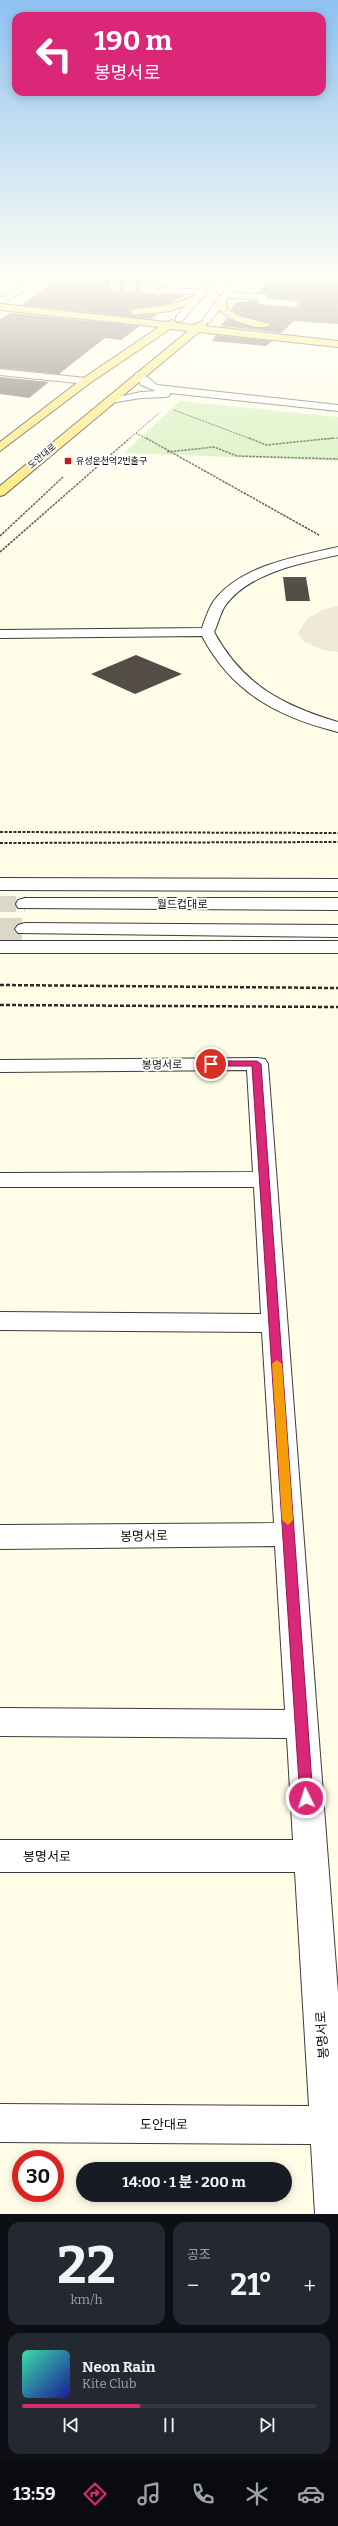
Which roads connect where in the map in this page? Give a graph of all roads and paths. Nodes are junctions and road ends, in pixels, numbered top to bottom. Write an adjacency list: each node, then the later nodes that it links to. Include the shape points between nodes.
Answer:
1 (84, 382): 11 (main road)
2 (130, 382): 5 (main road, 도안대로)
3 (143, 382): 4 (street, via 148,386)
4 (204, 395): 5 (street, via 141,394); 6 (street)
5 (108, 402): 15 (main road, 도안대로)
6 (338, 408)
7 (173, 410): 10 (path, via 266,445)
8 (160, 413): 9 (path)
9 (136, 433): 12 (path); 19 (path)
10 (338, 438)
11 (0, 448)
12 (167, 452): 13 (path, via 214,447 237,456); 17 (path)
13 (338, 459)
14 (63, 477): 16 (path)
15 (0, 492)
16 (0, 536)
17 (322, 537)
18 (338, 551): 20 (street, via 292,562 250,579 219,603)
19 (0, 552)
20 (207, 632): 21 (street); 22 (street, via 218,653 242,681 268,698 312,720)
21 (0, 634)
22 (338, 727)
23 (0, 832): 24 (path)
24 (338, 833)
25 (0, 842): 26 (path)
26 (338, 842)
27 (26, 883): 28 (street); 29 (street); 30 (street)
28 (0, 884)
29 (338, 885)
30 (0, 887)
31 (25, 904): 32 (street, 월드컵대로)
32 (338, 904)
33 (338, 931): 34 (street)
34 (25, 938): 35 (street); 36 (street)
35 (0, 946)
36 (338, 948)
37 (0, 985): 38 (path)
38 (338, 988)
39 (0, 1006): 40 (path)
40 (338, 1007)
41 (0, 1066): 42 (street, 봉명서로, via 257,1064)
42 (264, 1179): 43 (street); 45 (street, 봉명서로)
43 (0, 1180)
44 (0, 1321): 45 (street)
45 (274, 1323): 46 (street, 봉명서로)
46 (288, 1534): 47 (street, 봉명서로); 49 (street, 봉명서로)
47 (0, 1537)
48 (0, 1722): 49 (street)
49 (302, 1724): 51 (street, 봉명서로)
50 (0, 1856): 51 (street, 봉명서로)
51 (310, 1856): 53 (street, 봉명서로)
52 (0, 2123): 53 (street, 도안대로)
53 (333, 2125): 54 (street, 봉명서로)
54 (335, 2214)

